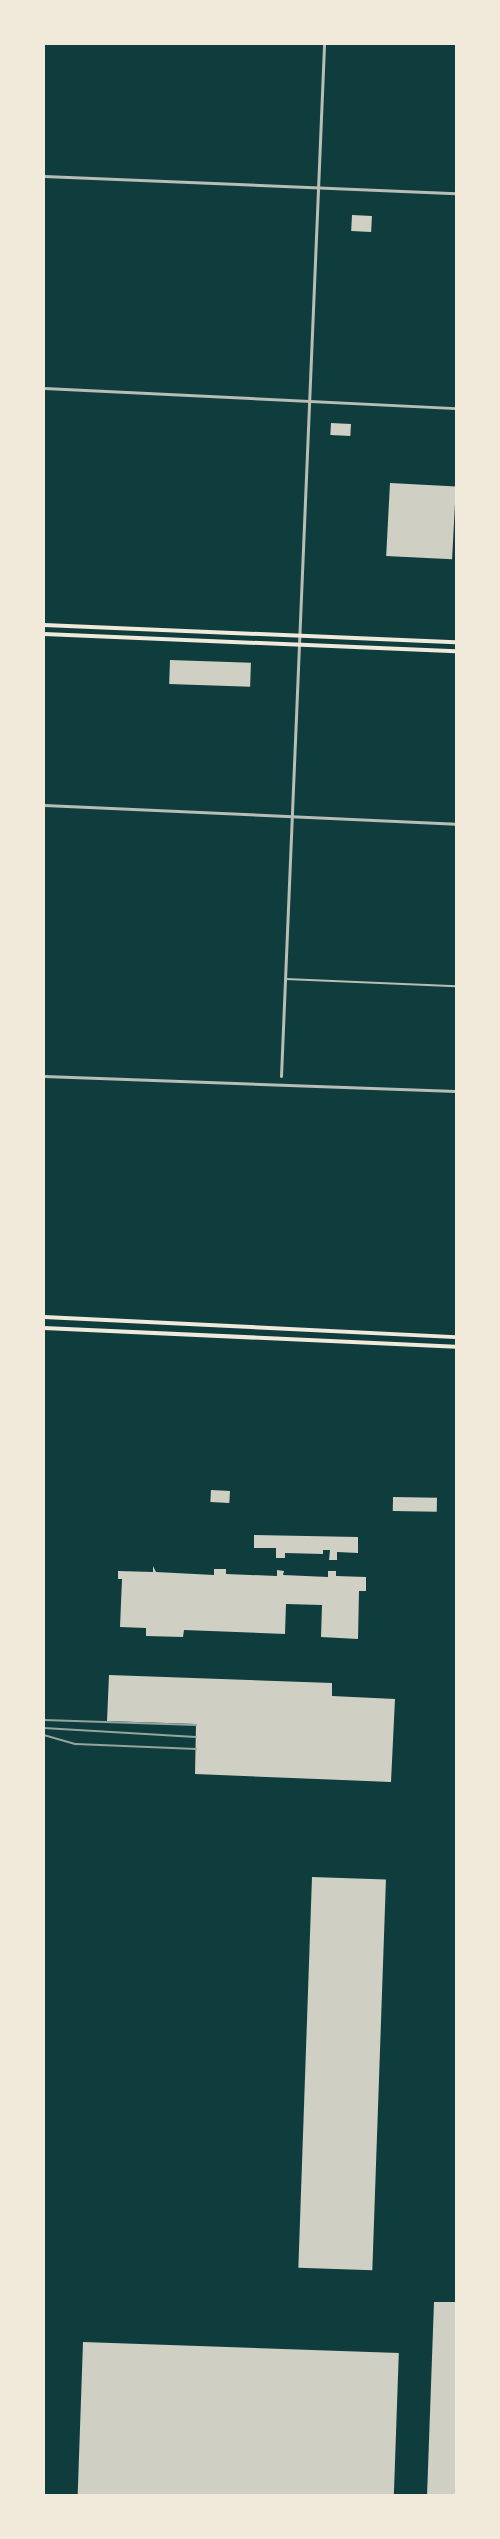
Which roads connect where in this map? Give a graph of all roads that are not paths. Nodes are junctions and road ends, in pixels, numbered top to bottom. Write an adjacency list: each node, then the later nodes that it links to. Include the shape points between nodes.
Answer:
1 (324, 44): 3 (street)
2 (44, 176): 3 (street)
3 (318, 187): 4 (street); 6 (street)
4 (456, 193)
5 (44, 388): 6 (street)
6 (309, 400): 7 (street); 11 (street)
7 (456, 408)
8 (44, 625): 9 (main road)
9 (175, 631): 11 (main road); 12 (main road)
10 (44, 634): 12 (main road)
11 (299, 636): 13 (main road); 14 (street)
12 (175, 639): 14 (main road)
13 (456, 642)
14 (299, 644): 15 (main road); 17 (street)
15 (456, 651)
16 (44, 805): 17 (street)
17 (292, 816): 18 (street); 19 (street)
18 (456, 824)
19 (285, 979): 20 (lane); 22 (street)
20 (456, 986)
21 (44, 1076): 23 (street)
22 (281, 1076)
23 (456, 1091)
24 (44, 1317): 26 (main road)
25 (44, 1328): 28 (main road)
26 (267, 1328): 27 (main road); 28 (main road)
27 (455, 1337)
28 (267, 1338): 29 (main road)
29 (456, 1347)

